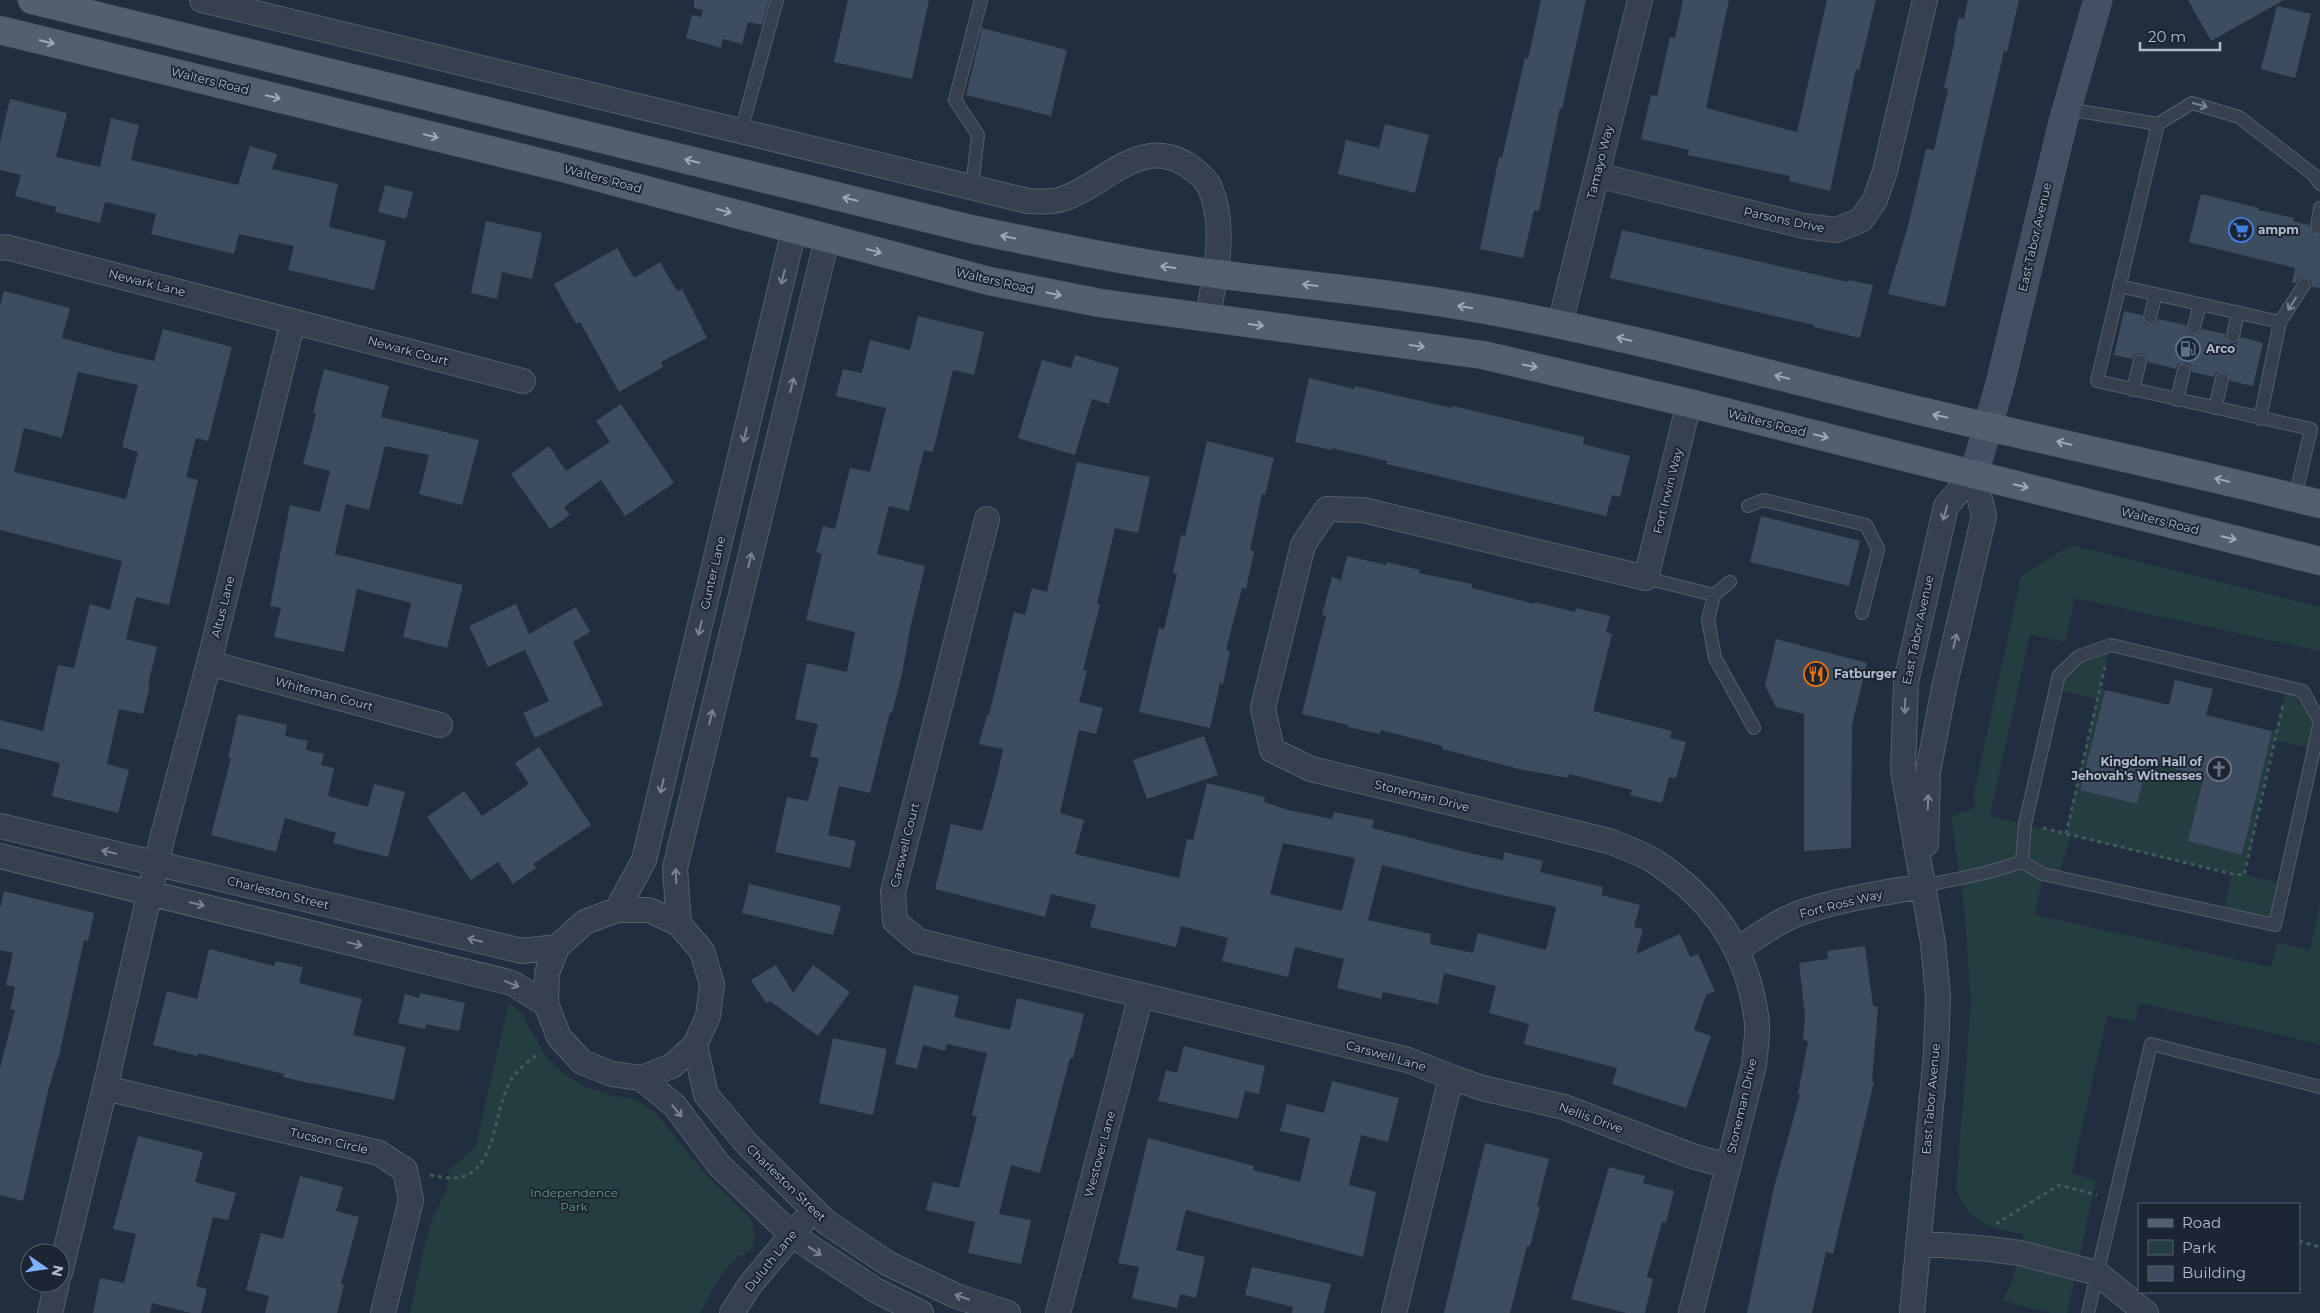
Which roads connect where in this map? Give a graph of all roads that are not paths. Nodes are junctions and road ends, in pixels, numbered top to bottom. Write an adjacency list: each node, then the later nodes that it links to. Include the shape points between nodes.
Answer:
1 (32, 0): 20 (main road, one-way to 1, via 1103,257 970,229)
2 (778, 0): 11 (lane)
3 (981, 0): 14 (lane, via 955,100 978,135)
4 (1640, 0): 12 (street, Tamayo Way)
5 (1925, 0): 12 (street, Parsons Drive, via 1885,171 1875,200 1861,220 1836,230 1804,226)
6 (2098, 0): 9 (main road, East Tabor Avenue)
7 (209, 1): 11 (street)
8 (0, 30): 17 (main road, Walters Road, one-way to 17, via 559,167)
9 (2066, 109): 10 (lane); 42 (main road, East Tabor Avenue)
10 (2158, 124): 13 (lane, one-way to 13, via 2192,103 2239,117 2314,175); 22 (lane)
11 (741, 131): 14 (street)
12 (1597, 175): 30 (street, Tamayo Way)
13 (2320, 184)
14 (972, 187): 20 (street, via 1028,201 1061,200 1131,162 1150,156 1166,156 1198,172 1210,187 1216,209)
15 (2320, 208): 16 (lane)
16 (2317, 227)
17 (794, 230): 18 (main road, Walters Road); 62 (street, Gunter Lane, one-way to 62, via 644,860)
18 (827, 239): 27 (main road, Walters Road, one-way to 27, via 989,281 1100,304); 63 (street, one-way to 18, via 675,868)
19 (0, 248): 28 (street, Newark Lane)
20 (1216, 274): 27 (street); 30 (main road, one-way to 20, via 1368,292)
21 (2304, 285): 29 (lane, one-way to 29)
22 (2119, 286): 23 (lane); 37 (lane, via 2097,381)
23 (2156, 294): 24 (lane); 26 (lane)
24 (2200, 304): 25 (lane); 31 (lane)
25 (2238, 312): 29 (lane); 32 (lane)
26 (2150, 317)
27 (1207, 319): 39 (main road, Walters Road, one-way to 39, via 1483,355)
28 (293, 321): 36 (street, Newark Court); 53 (street, Altus Lane)
29 (2280, 322): 41 (lane)
30 (1560, 324): 42 (main road, one-way to 30)
31 (2194, 327)
32 (2233, 336)
33 (2140, 361): 37 (lane)
34 (2184, 370): 38 (lane)
35 (2222, 379): 40 (lane)
36 (523, 381)
37 (2133, 390): 38 (lane)
38 (2177, 400): 40 (lane)
39 (1689, 403): 44 (main road, Walters Road, one-way to 44); 49 (street, Fort Irwin Way)
40 (2215, 408): 41 (lane)
41 (2260, 419): 43 (lane)
42 (1988, 426): 44 (main road, East Tabor Avenue); 45 (main road, one-way to 42)
43 (2315, 430): 45 (lane)
44 (1974, 474): 48 (main road, Walters Road, one-way to 48); 60 (street, East Tabor Avenue, one-way to 44, via 1928,772 1984,516); 60 (street, East Tabor Avenue, one-way to 60, via 1946,506 1906,682 1903,770)
45 (2307, 501)
46 (1748, 506): 52 (lane, via 1764,500 1866,525 1878,549)
47 (987, 519): 66 (street, Carswell Court, via 893,892 895,921 918,941)
48 (2320, 560)
49 (1646, 578): 51 (lane); 65 (street, Stoneman Drive, via 1364,510 1327,509 1303,545 1263,708 1272,750 1310,768 1609,841 1653,860 1692,889)
50 (1730, 582): 51 (lane)
51 (1714, 595): 55 (lane, via 1708,620 1715,658)
52 (1862, 613)
53 (209, 663): 54 (street, Whiteman Court); 59 (street, Altus Lane)
54 (440, 725)
55 (1754, 728)
56 (0, 826): 59 (street, Charleston Street, one-way to 56)
57 (0, 856): 61 (street)
58 (2022, 862): 58 (lane, via 2044,874 2276,925 2320,722 2302,691 2110,645 2079,656 2059,674 2025,824); 60 (lane)
59 (157, 864): 61 (street, Altus Lane); 64 (street, Charleston Street, one-way to 59, via 522,951)
60 (1924, 886): 65 (street, Fort Ross Way, via 1827,905 1799,914 1769,928); 77 (street, East Tabor Avenue, via 1934,943 1938,996 1936,1053)
61 (150, 893): 67 (street, one-way to 67, via 512,983); 72 (street)
62 (617, 910): 63 (street, via 649,910); 64 (street, via 585,922)
63 (679, 924): 68 (street, via 702,951 712,984 708,1016)
64 (557, 946): 67 (street, via 547,973)
65 (1738, 949): 73 (street, Stoneman Drive, via 1757,1025 1754,1065)
66 (1141, 995): 69 (street, Carswell Lane, via 1408,1060); 85 (street, Westover Lane)
67 (546, 1004): 70 (street, via 559,1037 582,1062 612,1074)
68 (695, 1045): 70 (street, via 672,1066); 74 (street, Charleston Street, via 706,1095 748,1145)
69 (1451, 1077): 73 (street, Nellis Drive, via 1482,1088 1564,1107 1692,1156); 86 (street)
70 (641, 1078): 75 (street, one-way to 75, via 675,1106 720,1165)
71 (2320, 1087): 78 (lane, via 2151,1044)
72 (105, 1088): 76 (street); 81 (street, Tucson Circle, via 379,1153 405,1170 411,1200)
73 (1728, 1166): 87 (street, Stoneman Drive)
74 (813, 1210): 75 (street, Duluth Lane); 84 (street, Charleston Street, one-way to 74, via 956,1296 887,1262)
75 (792, 1235): 82 (street, Duluth Lane, via 750,1285); 83 (street, one-way to 83, via 877,1291)
76 (67, 1243)
77 (1918, 1243): 78 (street, via 2020,1253); 88 (street, East Tabor Avenue)
78 (2097, 1273): 89 (lane); 90 (street)
79 (55, 1293): 80 (street)
80 (50, 1313)
81 (383, 1313)
82 (732, 1313)
83 (921, 1313)
84 (1008, 1313)
85 (1058, 1313)
86 (1394, 1313)
87 (1691, 1313)
88 (1912, 1313)
89 (2088, 1313)
90 (2146, 1313)

